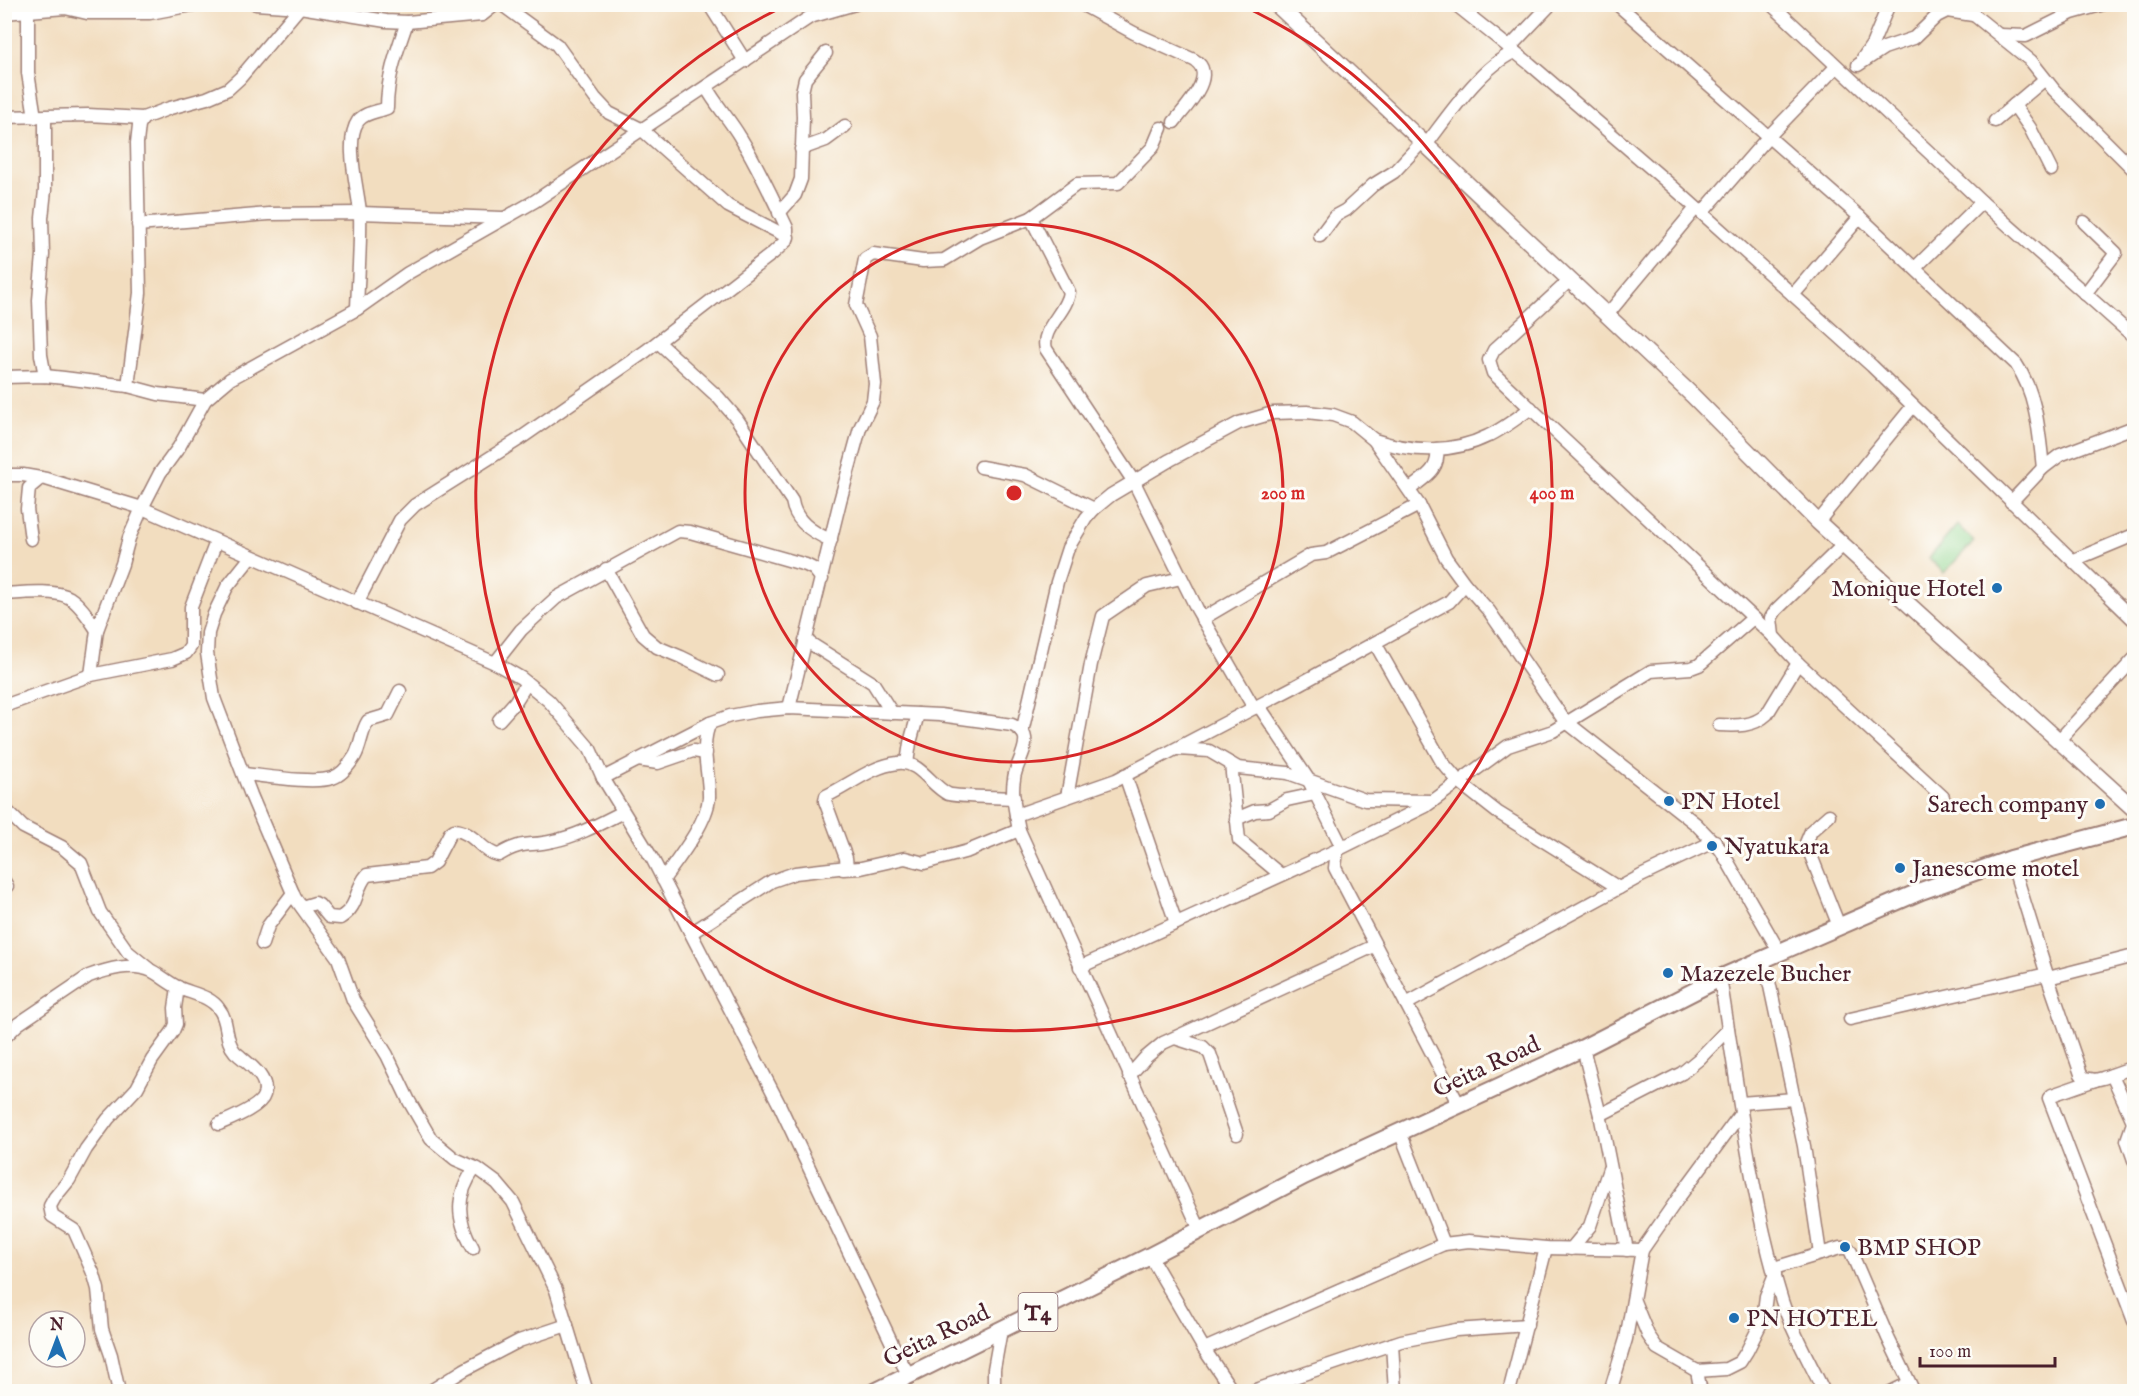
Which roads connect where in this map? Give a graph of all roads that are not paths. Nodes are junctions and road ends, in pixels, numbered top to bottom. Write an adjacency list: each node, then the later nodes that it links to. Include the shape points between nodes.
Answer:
1 (198, 4): 17 (street)
2 (256, 4): 16 (street)
3 (496, 4): 22 (street, via 482,15)
4 (501, 4): 42 (street, via 557,45 601,106)
5 (709, 4): 28 (street)
6 (855, 4): 28 (street, via 814,15)
7 (1081, 4): 39 (street, via 1201,65 1198,90)
8 (1276, 4): 44 (main road)
9 (1455, 4): 25 (street)
10 (1551, 4): 25 (street)
11 (1617, 4): 43 (street)
12 (1771, 4): 30 (street)
13 (1889, 4): 29 (street)
14 (1965, 4): 21 (street)
15 (2104, 4): 23 (street, via 2072,13)
16 (300, 7): 19 (street); 37 (street, via 228,89)
17 (150, 9): 18 (street, via 87,14 65,8)
18 (28, 10): 20 (street); 36 (street, via 28,73)
19 (361, 11): 22 (street, via 386,21)
20 (4, 13)
21 (1974, 15): 24 (street); 29 (street, via 1947,10 1914,38 1884,48)
22 (407, 22): 50 (street, via 392,66 387,108 363,116 354,132)
23 (2031, 35): 24 (street); 26 (street)
24 (2000, 36): 26 (street)
25 (1512, 50): 44 (street, via 1462,97); 49 (street)
26 (2020, 51): 32 (street)
27 (826, 53): 45 (street, via 805,79)
28 (745, 61): 33 (street)
29 (1858, 65): 31 (street)
30 (1836, 67): 31 (street); 43 (street)
31 (1848, 78): 48 (street)
32 (2045, 79): 34 (street); 47 (street)
33 (706, 87): 42 (street); 51 (street, via 742,140)
34 (2014, 105): 38 (street); 46 (street)
35 (4, 117): 36 (street)
36 (40, 118): 37 (street); 67 (street, via 45,190 39,300)
37 (143, 118): 56 (street, via 137,143)
38 (1995, 121)
39 (1174, 122)
40 (845, 126): 45 (street, via 826,140)
41 (1161, 128): 53 (street, via 1153,147 1118,183 1077,184)
42 (641, 129): 52 (street, via 535,201); 58 (street, via 728,206)
43 (1769, 136): 49 (street); 54 (street)
44 (1424, 143): 57 (street, via 1395,172 1335,216); 60 (main road)
45 (801, 149): 51 (street, via 799,188)
46 (2051, 170)
47 (2134, 170)
48 (1982, 202): 59 (street); 61 (street)
49 (1699, 210): 62 (street); 64 (street)
50 (360, 213): 52 (street); 56 (street, via 242,216); 63 (street)
51 (779, 213): 58 (street)
52 (503, 218): 63 (street, via 408,273)
53 (1031, 218): 80 (street, via 1069,292 1046,338 1046,350); 89 (street, via 980,238 944,260 873,254 865,259 856,305 870,336 875,393 860,428)
54 (1860, 218): 59 (street); 62 (street)
55 (2084, 222): 61 (street, via 2116,253)
56 (138, 225): 69 (street, via 139,313)
57 (1320, 236)
58 (788, 237): 66 (street, via 773,253)
59 (1915, 268): 77 (street, via 2006,352 2020,370 2033,399)
60 (1570, 280): 64 (main road); 72 (street, via 1494,350 1489,360 1493,373)
61 (2085, 294): 65 (street)
62 (1793, 295): 71 (street)
63 (357, 309): 70 (street, via 230,380)
64 (1607, 315): 86 (main road)
65 (2134, 337)
66 (658, 342): 89 (street, via 737,419 792,501 794,513 812,531); 99 (street, via 518,440 415,505 400,520)
67 (45, 376): 68 (street); 69 (street)
68 (4, 377)
69 (128, 386): 70 (street)
70 (205, 400): 84 (street)
71 (1913, 406): 82 (street); 86 (street)
72 (1530, 408): 75 (street, via 1477,441); 102 (street)
73 (2134, 427): 77 (street, via 2060,455)
74 (1374, 440): 75 (street, via 1398,447); 80 (street, via 1352,422 1333,415 1273,414 1231,427); 81 (street)
75 (1437, 449): 81 (street, via 1434,469)
76 (981, 467): 85 (street, via 1025,475)
77 (2043, 468): 82 (street)
78 (4, 475): 79 (street)
79 (41, 478): 84 (street); 88 (street, via 29,488 27,498)
80 (1134, 482): 85 (street); 95 (street)
81 (1409, 490): 83 (street)
82 (2011, 502): 93 (street)
83 (1419, 505): 97 (street); 101 (street, via 1326,553 1311,555)
84 (142, 508): 90 (street); 104 (street)
85 (1095, 509): 124 (street, via 1068,548)
86 (1818, 522): 91 (main road)
87 (2134, 535): 93 (street)
88 (31, 538)
89 (831, 540): 96 (street)
90 (216, 542): 92 (street); 111 (street, via 191,607 189,650 172,659)
91 (1843, 546): 100 (street); 125 (main road)
92 (251, 557): 99 (street); 131 (street, via 227,587 214,614 207,653 214,698)
93 (2074, 560): 103 (street)
94 (606, 569): 96 (street, via 682,531 806,565); 109 (street, via 556,598 521,630); 112 (street, via 643,635 657,647)
95 (1181, 578): 101 (street); 137 (street, via 1146,586 1102,616)
96 (822, 579): 106 (street)
97 (1465, 584): 107 (street, via 1449,602); 121 (street, via 1489,611)
98 (4, 594): 104 (street, via 57,594 70,598)
99 (357, 603): 109 (street)
100 (1772, 614): 102 (street); 105 (street)
101 (1202, 619): 116 (street)
102 (1755, 620): 105 (street); 121 (street, via 1699,665 1653,670)
103 (2134, 620)
104 (98, 630): 111 (street)
105 (1773, 636): 110 (street)
106 (805, 640): 117 (street); 118 (street, via 873,683)
107 (1375, 643): 116 (street); 135 (street, via 1442,762)
108 (2134, 659): 125 (street)
109 (495, 663): 113 (street)
110 (1798, 663): 123 (street, via 1761,720 1737,727); 138 (street)
111 (91, 675): 115 (street)
112 (718, 675)
113 (527, 683): 120 (street); 133 (street, via 549,700 590,749)
114 (400, 691): 131 (street, via 388,715 368,721 354,758 335,777 289,779)
115 (4, 706)
116 (1257, 707): 126 (street); 134 (street)
117 (789, 708): 118 (street); 122 (street, via 730,716)
118 (892, 713): 119 (street)
119 (918, 714): 124 (street, via 981,720); 129 (street)
120 (499, 720)
121 (1567, 722): 135 (street, via 1553,731 1508,746); 149 (street)
122 (710, 723): 127 (street, via 705,735); 128 (street)
123 (1719, 725)
124 (1022, 732): 139 (street, via 1025,742 1014,778)
125 (2059, 740): 142 (main road)
126 (1177, 748): 130 (street, via 1209,751); 132 (street)
127 (706, 753): 128 (street, via 693,751 658,763); 154 (street, via 708,802 693,837)
128 (638, 760): 133 (street)
129 (907, 763): 139 (street, via 948,794); 152 (street, via 864,774 825,798 846,858 847,867)
130 (1231, 764): 134 (street); 146 (street)
131 (244, 774): 156 (street)
132 (1125, 776): 137 (street); 158 (street)
133 (603, 778): 143 (street)
134 (1308, 779): 136 (street); 140 (street, via 1365,800)
135 (1460, 783): 140 (street); 155 (street, via 1497,812)
136 (1315, 794): 146 (street); 150 (street)
137 (1067, 797): 144 (street)
138 (1943, 797)
139 (1014, 798): 144 (street)
140 (1434, 801): 150 (street)
141 (4, 808): 167 (street, via 23,827 62,847 81,863 100,912 128,952)
142 (2134, 809)
143 (623, 812): 154 (street); 157 (street, via 572,836 512,847 499,855 492,854 472,836 454,830 427,868 367,875 355,903 340,918 329,917 315,903)
144 (1016, 814): 148 (street)
145 (1829, 815): 159 (street, via 1810,831 1806,843)
146 (1236, 819): 153 (street, via 1241,843)
147 (2134, 826): 151 (highway, Geita Road / T4)
148 (1019, 830): 152 (street, via 968,851 924,863 905,858); 166 (street)
149 (1715, 842): 155 (street); 163 (street)
150 (1340, 848): 153 (street); 162 (street, via 1335,868)
151 (2011, 859): 159 (highway, Geita Road / T4); 168 (street)
152 (843, 869): 160 (street, via 784,876)
153 (1281, 876): 158 (street)
154 (663, 880): 160 (street)
155 (1619, 888): 171 (street)
156 (293, 892): 157 (street); 161 (street, via 268,926)
157 (302, 907): 190 (street, via 338,958 356,1006 431,1139 455,1159)
158 (1176, 924): 166 (street)
159 (1839, 926): 163 (highway, Geita Road / T4)
160 (691, 933): 209 (street, via 779,1104)
161 (262, 944)
162 (1374, 946): 171 (street); 175 (street)
163 (1780, 953): 165 (highway, Geita Road / T4)
164 (2134, 956): 168 (street)
165 (1762, 961): 169 (highway, Geita Road / T4); 181 (street)
166 (1080, 967): 179 (street)
167 (151, 971): 170 (street); 174 (street, via 125,967 89,976 18,1024)
168 (2047, 976): 172 (street); 180 (street, via 2081,1074)
169 (1720, 978): 173 (street); 176 (highway, Geita Road / T4)
170 (178, 987): 185 (street, via 204,997 220,1009 231,1045 257,1071 265,1087 259,1103); 212 (street, via 173,1031 137,1088 86,1149 51,1206 52,1216 74,1230 94,1275 102,1329)
171 (1406, 1004): 182 (street)
172 (1850, 1019)
173 (1728, 1029): 183 (street); 184 (street, via 1682,1073)
174 (4, 1038)
175 (1175, 1038): 179 (street, via 1155,1050); 187 (street, via 1203,1047 1210,1054)
176 (1583, 1048): 182 (highway, Geita Road / T4); 184 (street)
177 (2134, 1067): 178 (street)
178 (2112, 1075): 180 (street); 188 (street, via 2132,1119 2127,1140)
179 (1129, 1076): 191 (street)
180 (2094, 1080): 202 (street, via 2049,1098)
181 (1794, 1099): 183 (street); 198 (street)
182 (1459, 1105): 186 (highway, Geita Road / T4)
183 (1741, 1108): 197 (street); 200 (street)
184 (1600, 1115): 189 (street)
185 (219, 1124)
186 (1400, 1132): 191 (highway, Geita Road / T4); 192 (street)
187 (1237, 1134)
188 (2134, 1160)
189 (1610, 1167): 195 (street, via 1590,1226); 196 (street)
190 (475, 1168): 193 (street, via 464,1188 460,1213); 203 (street, via 513,1202 556,1290)
191 (1200, 1230): 199 (highway, Geita Road / T4)
192 (1444, 1244): 194 (street, via 1469,1241); 207 (street)
193 (473, 1248)
194 (1546, 1248): 195 (street); 204 (street)
195 (1571, 1249): 196 (street)
196 (1627, 1250): 197 (street)
197 (1642, 1250): 201 (street)
198 (1820, 1254): 200 (street); 211 (street, via 1839,1248 1851,1252)
199 (1150, 1256): 205 (highway, Geita Road / T4); 207 (street)
200 (1775, 1271): 208 (street, via 1763,1319 1740,1362 1726,1369); 224 (street, via 1786,1311)
201 (1634, 1300): 208 (street, via 1657,1348); 210 (street)
202 (2134, 1321)
203 (567, 1325): 213 (street, via 519,1341); 214 (street)
204 (1527, 1325): 206 (street, via 1456,1330); 220 (street)
205 (1001, 1330): 209 (highway, Geita Road / T4); 216 (street)
206 (1392, 1344): 218 (street); 219 (street)
207 (1204, 1350): 217 (street)
208 (1697, 1371): 223 (street)
209 (909, 1375): 215 (highway, Geita Road / T4)
210 (1615, 1376): 221 (street); 222 (street)
211 (1912, 1388): 225 (street)
212 (119, 1392)
213 (429, 1392)
214 (587, 1392)
215 (875, 1392)
216 (994, 1392)
217 (1233, 1392)
218 (1250, 1392)
219 (1395, 1392)
220 (1509, 1392)
221 (1610, 1392)
222 (1620, 1392)
223 (1701, 1392)
224 (1824, 1392)
225 (1891, 1392)

